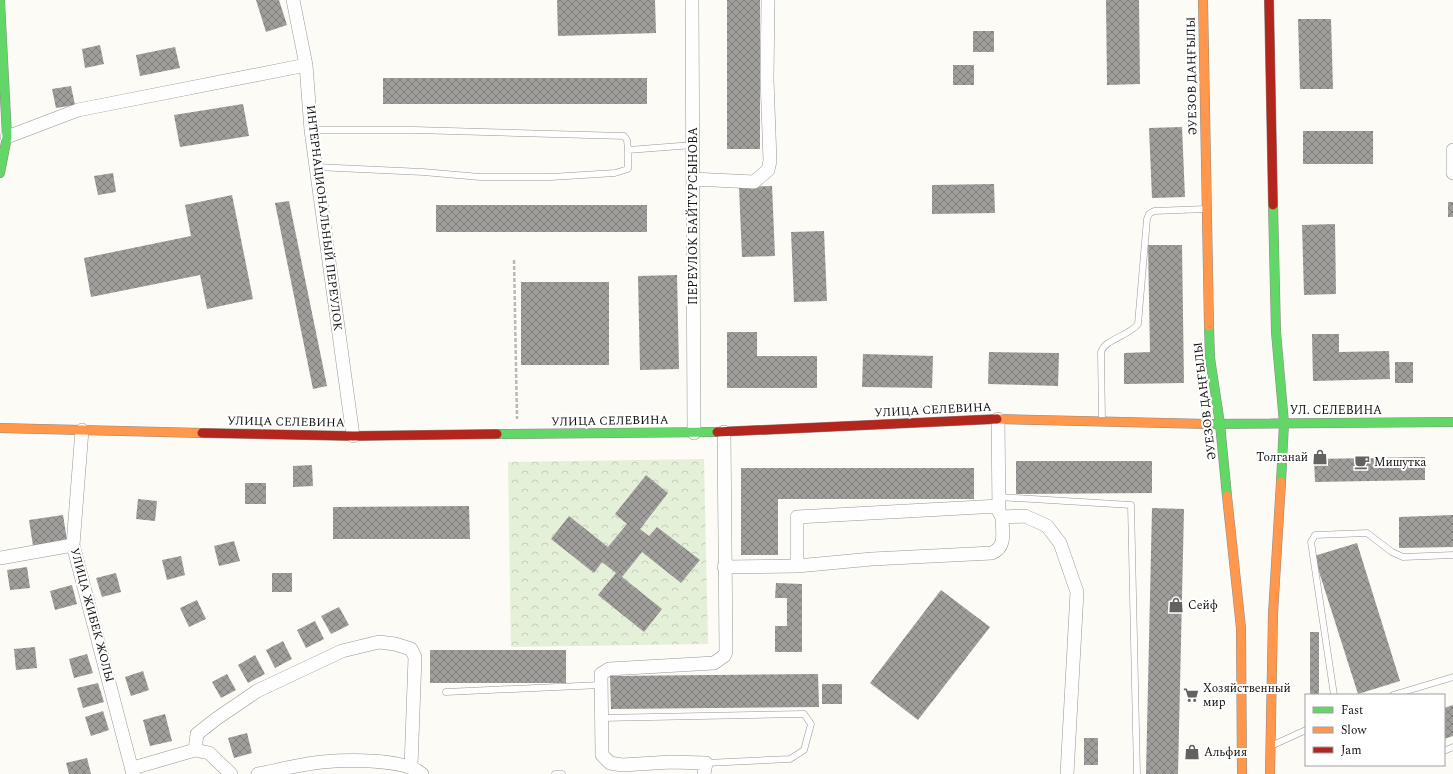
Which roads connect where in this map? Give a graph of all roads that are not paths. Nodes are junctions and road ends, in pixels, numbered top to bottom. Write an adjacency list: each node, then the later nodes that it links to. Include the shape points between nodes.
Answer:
1 (293, 0): 7 (street, ИНТЕРНАЦИОНАЛЬНЫЙ ПЕРЕУЛОК)
2 (692, 0): 10 (street, ПЕРЕУЛОК БАЙТУРСЫНОВА)
3 (768, 0): 16 (street, via 768,170 754,182)
4 (1203, 0): 17 (main road, ӘУЕЗОВ ДАҢҒЫЛЫ)
5 (1269, 0): 21 (main road, via 1276,332)
6 (0, 1): 9 (main road)
7 (306, 65): 8 (street, ИНТЕРНАЦИОНАЛЬНЫЙ ПЕРЕУЛОК); 9 (street, via 78,110)
8 (311, 130): 11 (lane, via 624,136); 13 (street, ИНТЕРНАЦИОНАЛЬНЫЙ ПЕРЕУЛОК)
9 (7, 137): 14 (main road)
10 (693, 145): 11 (lane); 16 (street, ПЕРЕУЛОК БАЙТУРСЫНОВА)
11 (628, 150): 13 (lane, via 628,169 615,173 551,177 480,177)
12 (1453, 150): 15 (street)
13 (316, 167): 27 (street, ИНТЕРНАЦИОНАЛЬНЫЙ ПЕРЕУЛОК)
14 (0, 173)
15 (1453, 173)
16 (693, 179): 26 (street, ПЕРЕУЛОК БАЙТУРСЫНОВА)
17 (1207, 209): 19 (lane, via 1154,211 1149,214 1138,324 1134,330 1105,345 1101,352); 22 (main road, ӘУЕЗОВ ДАҢҒЫЛЫ, via 1210,358)
18 (998, 419): 19 (main road, УЛИЦА СЕЛЕВИНА); 25 (main road, УЛИЦА СЕЛЕВИНА); 28 (street)
19 (1102, 420): 22 (main road, УЛИЦА СЕЛЕВИНА)
20 (1453, 422): 21 (main road, УЛ. СЕЛЕВИНА)
21 (1284, 423): 22 (main road, УЛ. СЕЛЕВИНА); 41 (main road, via 1273,614)
22 (1220, 424): 54 (main road, ӘУЕЗОВ ДАҢҒЫЛЫ, via 1241,628)
23 (0, 428): 24 (main road, УЛИЦА СЕЛЕВИНА)
24 (82, 430): 27 (main road, УЛИЦА СЕЛЕВИНА); 29 (street, УЛИЦА ЖИБЕК ЖОЛЫ)
25 (724, 432): 26 (main road, УЛИЦА СЕЛЕВИНА); 33 (street)
26 (694, 433): 27 (main road, УЛИЦА СЕЛЕВИНА)
27 (353, 436)
28 (1000, 507): 32 (street, via 1002,546 992,553); 32 (street, via 797,517); 52 (street, via 1047,526 1060,543 1077,592); 53 (lane, via 1131,505)
29 (73, 545): 31 (street); 46 (street, УЛИЦА ЖИБЕК ЖОЛЫ)
30 (1453, 556): 37 (lane, via 1403,557 1367,533 1315,535 1311,542)
31 (0, 558)
32 (796, 566): 33 (street)
33 (724, 567): 35 (street, via 724,656 714,663 609,669 601,674)
34 (1453, 677): 38 (lane)
35 (601, 685): 36 (lane); 39 (street)
36 (446, 692)
37 (1334, 694)
38 (1396, 694)
39 (601, 718): 44 (street, via 602,755 610,763 622,765 671,762); 44 (lane, via 804,714 811,724 804,750 790,759)
40 (1305, 730): 41 (lane)
41 (1272, 746): 55 (main road)
42 (195, 750): 45 (street, via 197,734 257,691 342,652 379,642 411,649 415,657); 46 (street); 47 (street, via 209,753)
43 (322, 762): 45 (street, via 388,761); 48 (street); 49 (street)
44 (705, 768)
45 (416, 770)
46 (133, 771)
47 (231, 774)
48 (258, 774)
49 (330, 774)
50 (555, 774): 51 (lane)
51 (562, 774)
52 (1067, 774)
53 (1137, 774)
54 (1242, 774)
55 (1270, 774)

